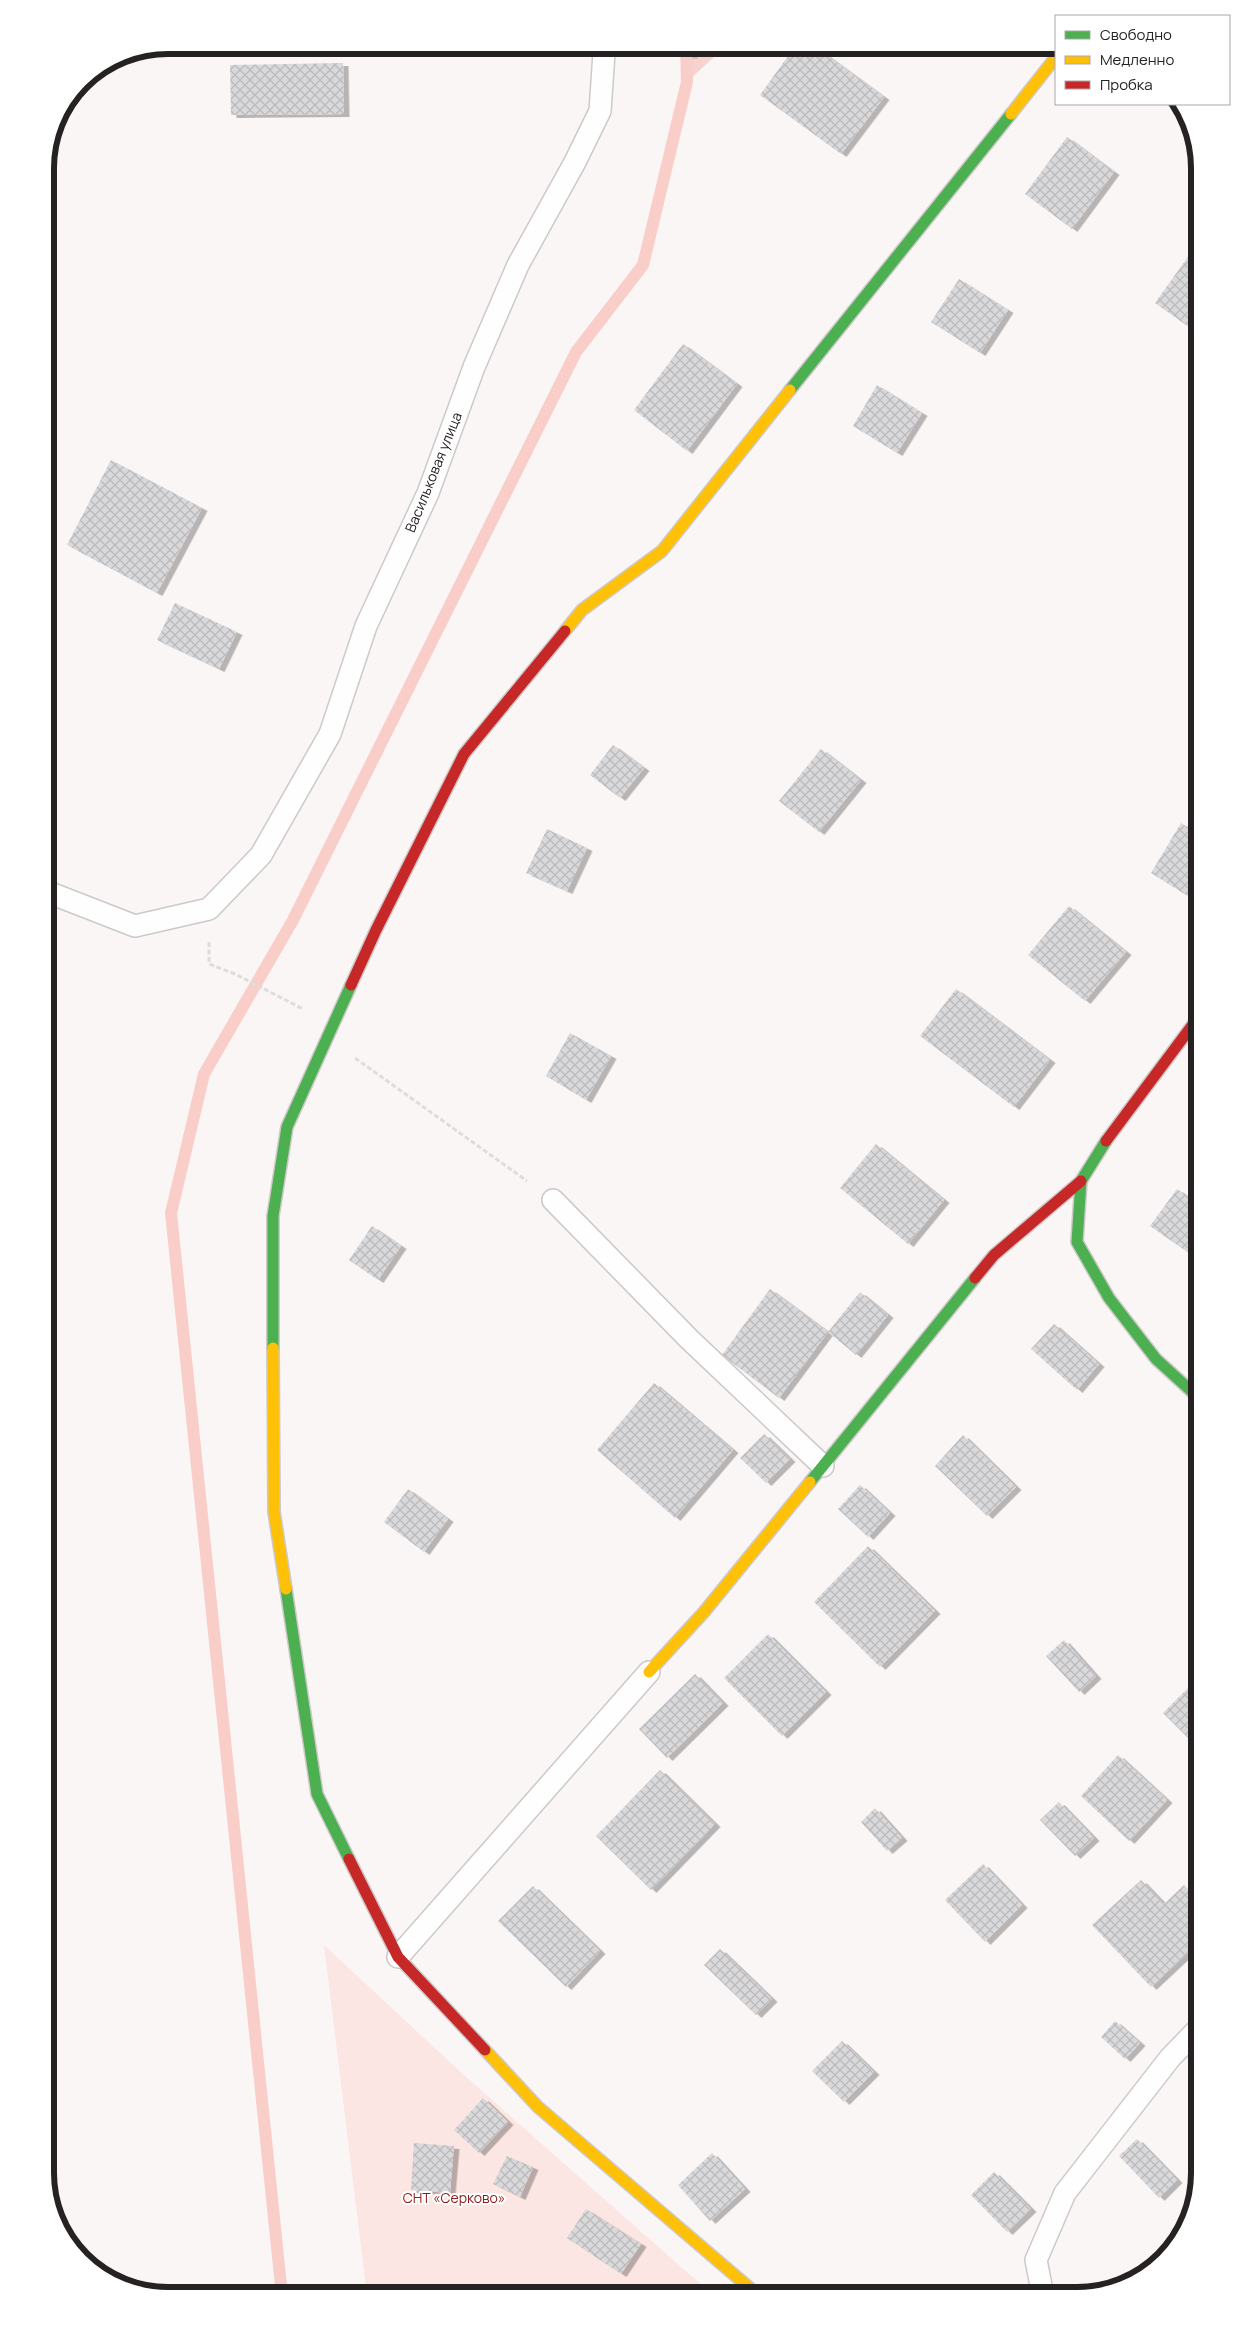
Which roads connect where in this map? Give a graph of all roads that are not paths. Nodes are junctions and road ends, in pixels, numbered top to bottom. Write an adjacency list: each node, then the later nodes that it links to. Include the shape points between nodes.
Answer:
1 (604, 54): 3 (lane, Васильковая улица, via 600,111 576,162 518,265 474,367 428,493 366,626 330,734 261,855 209,909 135,926)
2 (1055, 58): 10 (street, via 662,550 582,610 464,754 376,930 287,1127 273,1216 274,1512 317,1794)
3 (54, 894)
4 (1191, 1027): 5 (street, via 1112,1131)
5 (1081, 1181): 7 (street, via 1077,1242 1109,1298 1150,1351); 8 (street, via 994,1255)
6 (553, 1200): 8 (lane, via 689,1339)
7 (1191, 1390)
8 (824, 1466): 9 (street, via 704,1612)
9 (649, 1672): 10 (lane)
10 (398, 1957): 12 (street, via 538,2107)
11 (1191, 2036): 13 (lane, via 1170,2058 1066,2193 1036,2260)
12 (748, 2287)
13 (1042, 2287)

